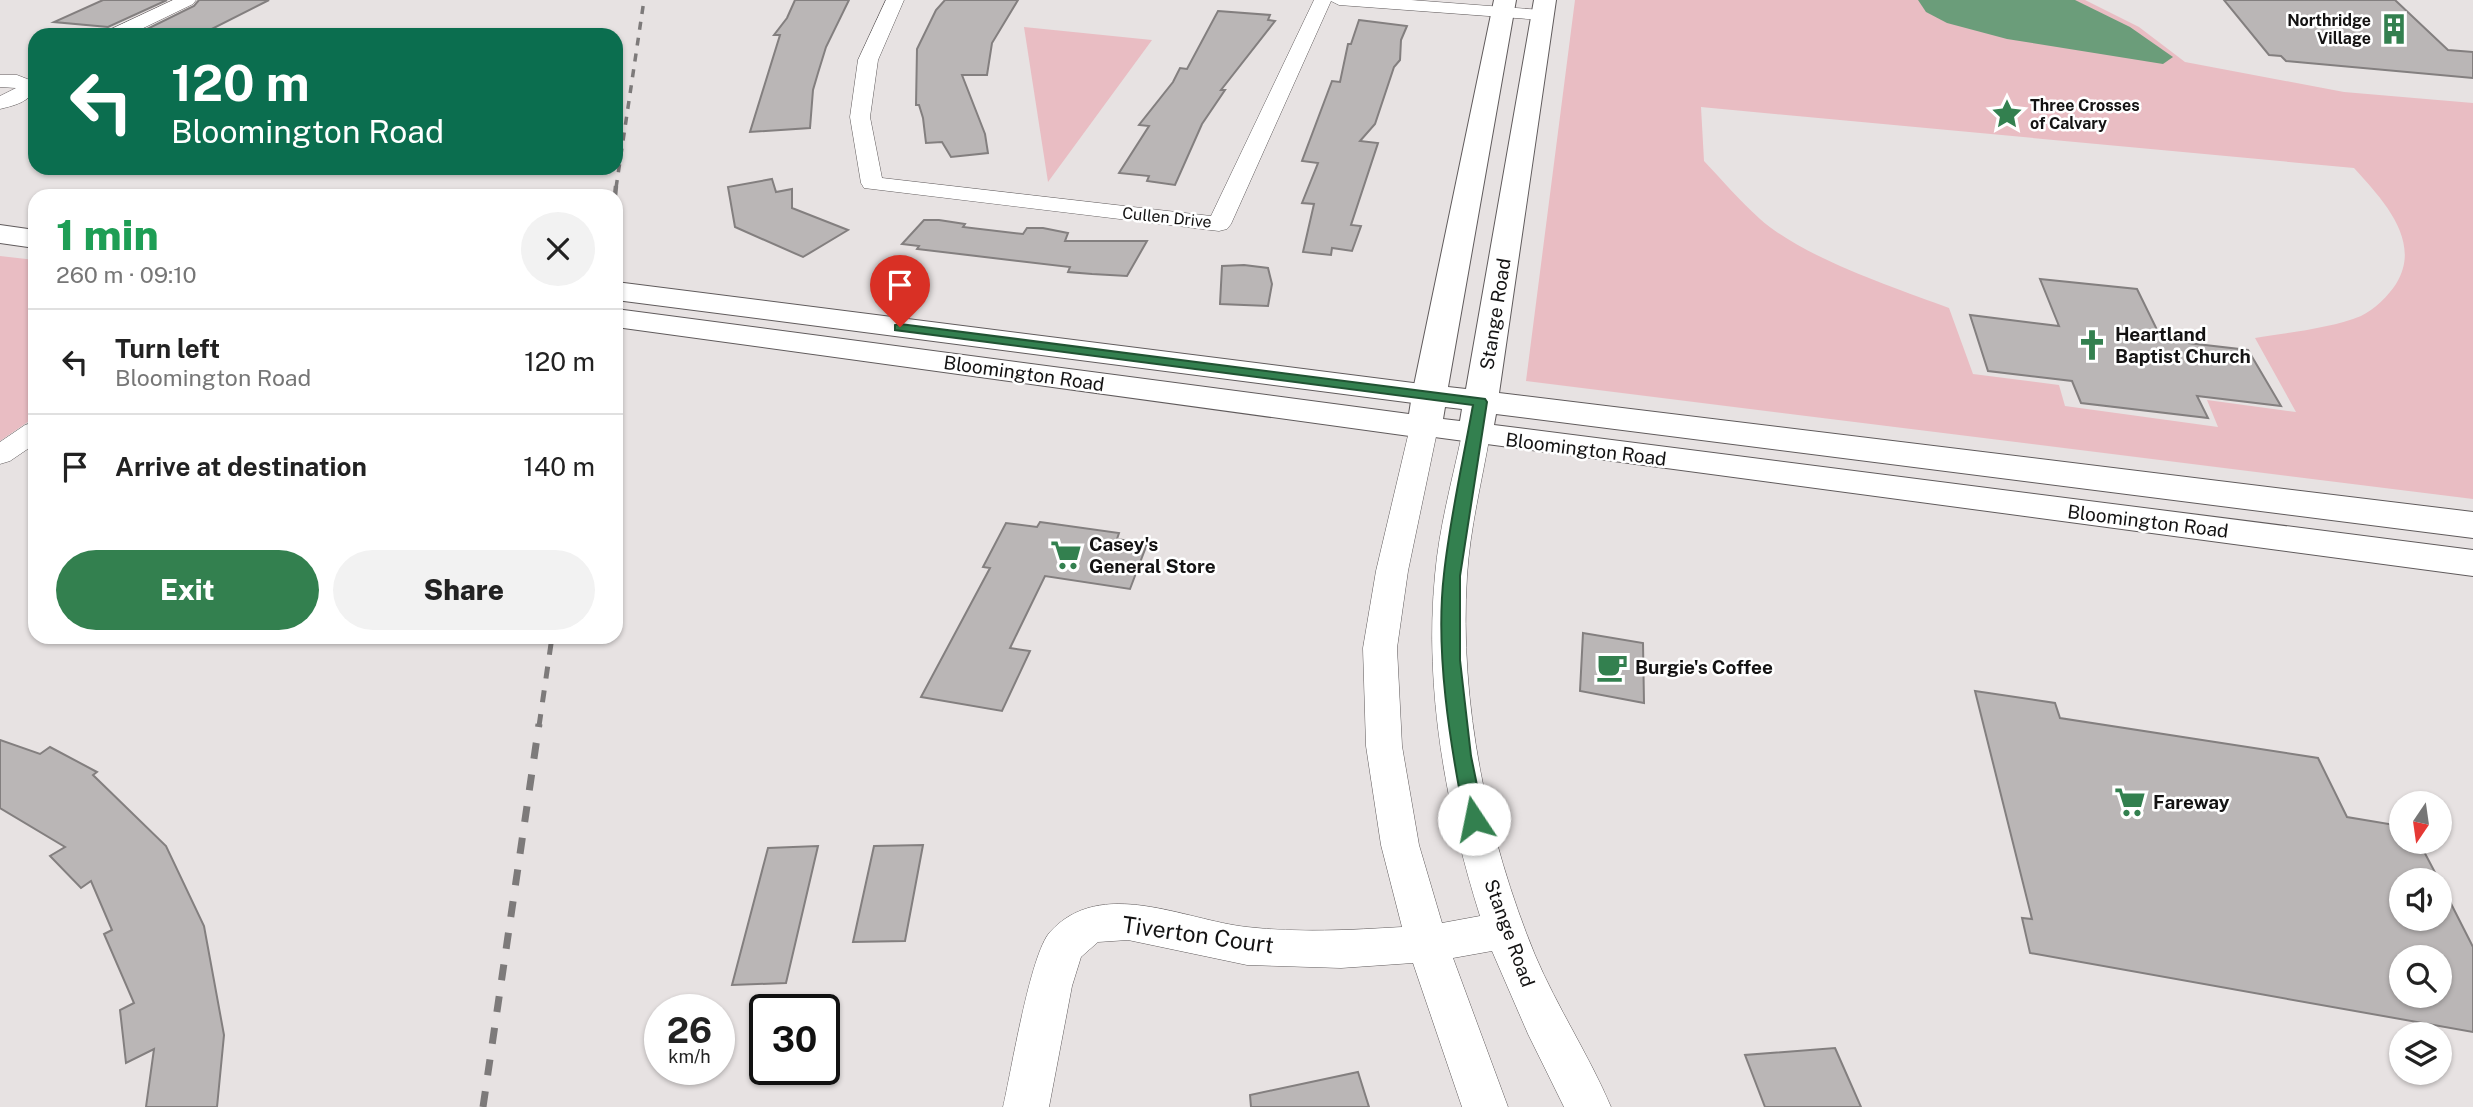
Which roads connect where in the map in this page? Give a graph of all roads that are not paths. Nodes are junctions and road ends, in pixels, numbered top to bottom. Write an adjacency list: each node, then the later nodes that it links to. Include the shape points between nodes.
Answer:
1 (187, 0): 7 (street)
2 (895, 0): 3 (street, Cullen Drive, via 868,60 860,117 872,183 1219,223)
3 (1323, 0)
4 (1339, 0): 5 (street)
5 (1504, 6): 6 (street); 16 (main road)
6 (1544, 8): 17 (main road, Stange Road)
7 (129, 28)
8 (18, 78): 9 (street, via 27,90)
9 (0, 103)
10 (0, 217): 11 (main road)
11 (28, 220)
12 (0, 234): 13 (main road)
13 (28, 238)
14 (623, 292): 16 (main road, Bloomington Road)
15 (623, 319): 16 (main road, Bloomington Road)
16 (1426, 411): 17 (main road, Bloomington Road); 23 (street, via 1380,648 1384,746 1399,845)
17 (1478, 418): 20 (main road, Bloomington Road); 21 (main road, Bloomington Road); 22 (street, Stange Road, via 1451,576 1452,660 1462,756 1476,828)
18 (28, 436): 19 (street)
19 (0, 455)
20 (2473, 525)
21 (2473, 563)
22 (1505, 930): 23 (street, Tiverton Court); 26 (street, Stange Road)
23 (1427, 944): 24 (street, Tiverton Court, via 1341,949 1247,946 1128,922 1089,924 1063,947); 25 (street)
24 (1026, 1107)
25 (1485, 1107)
26 (1588, 1107)

